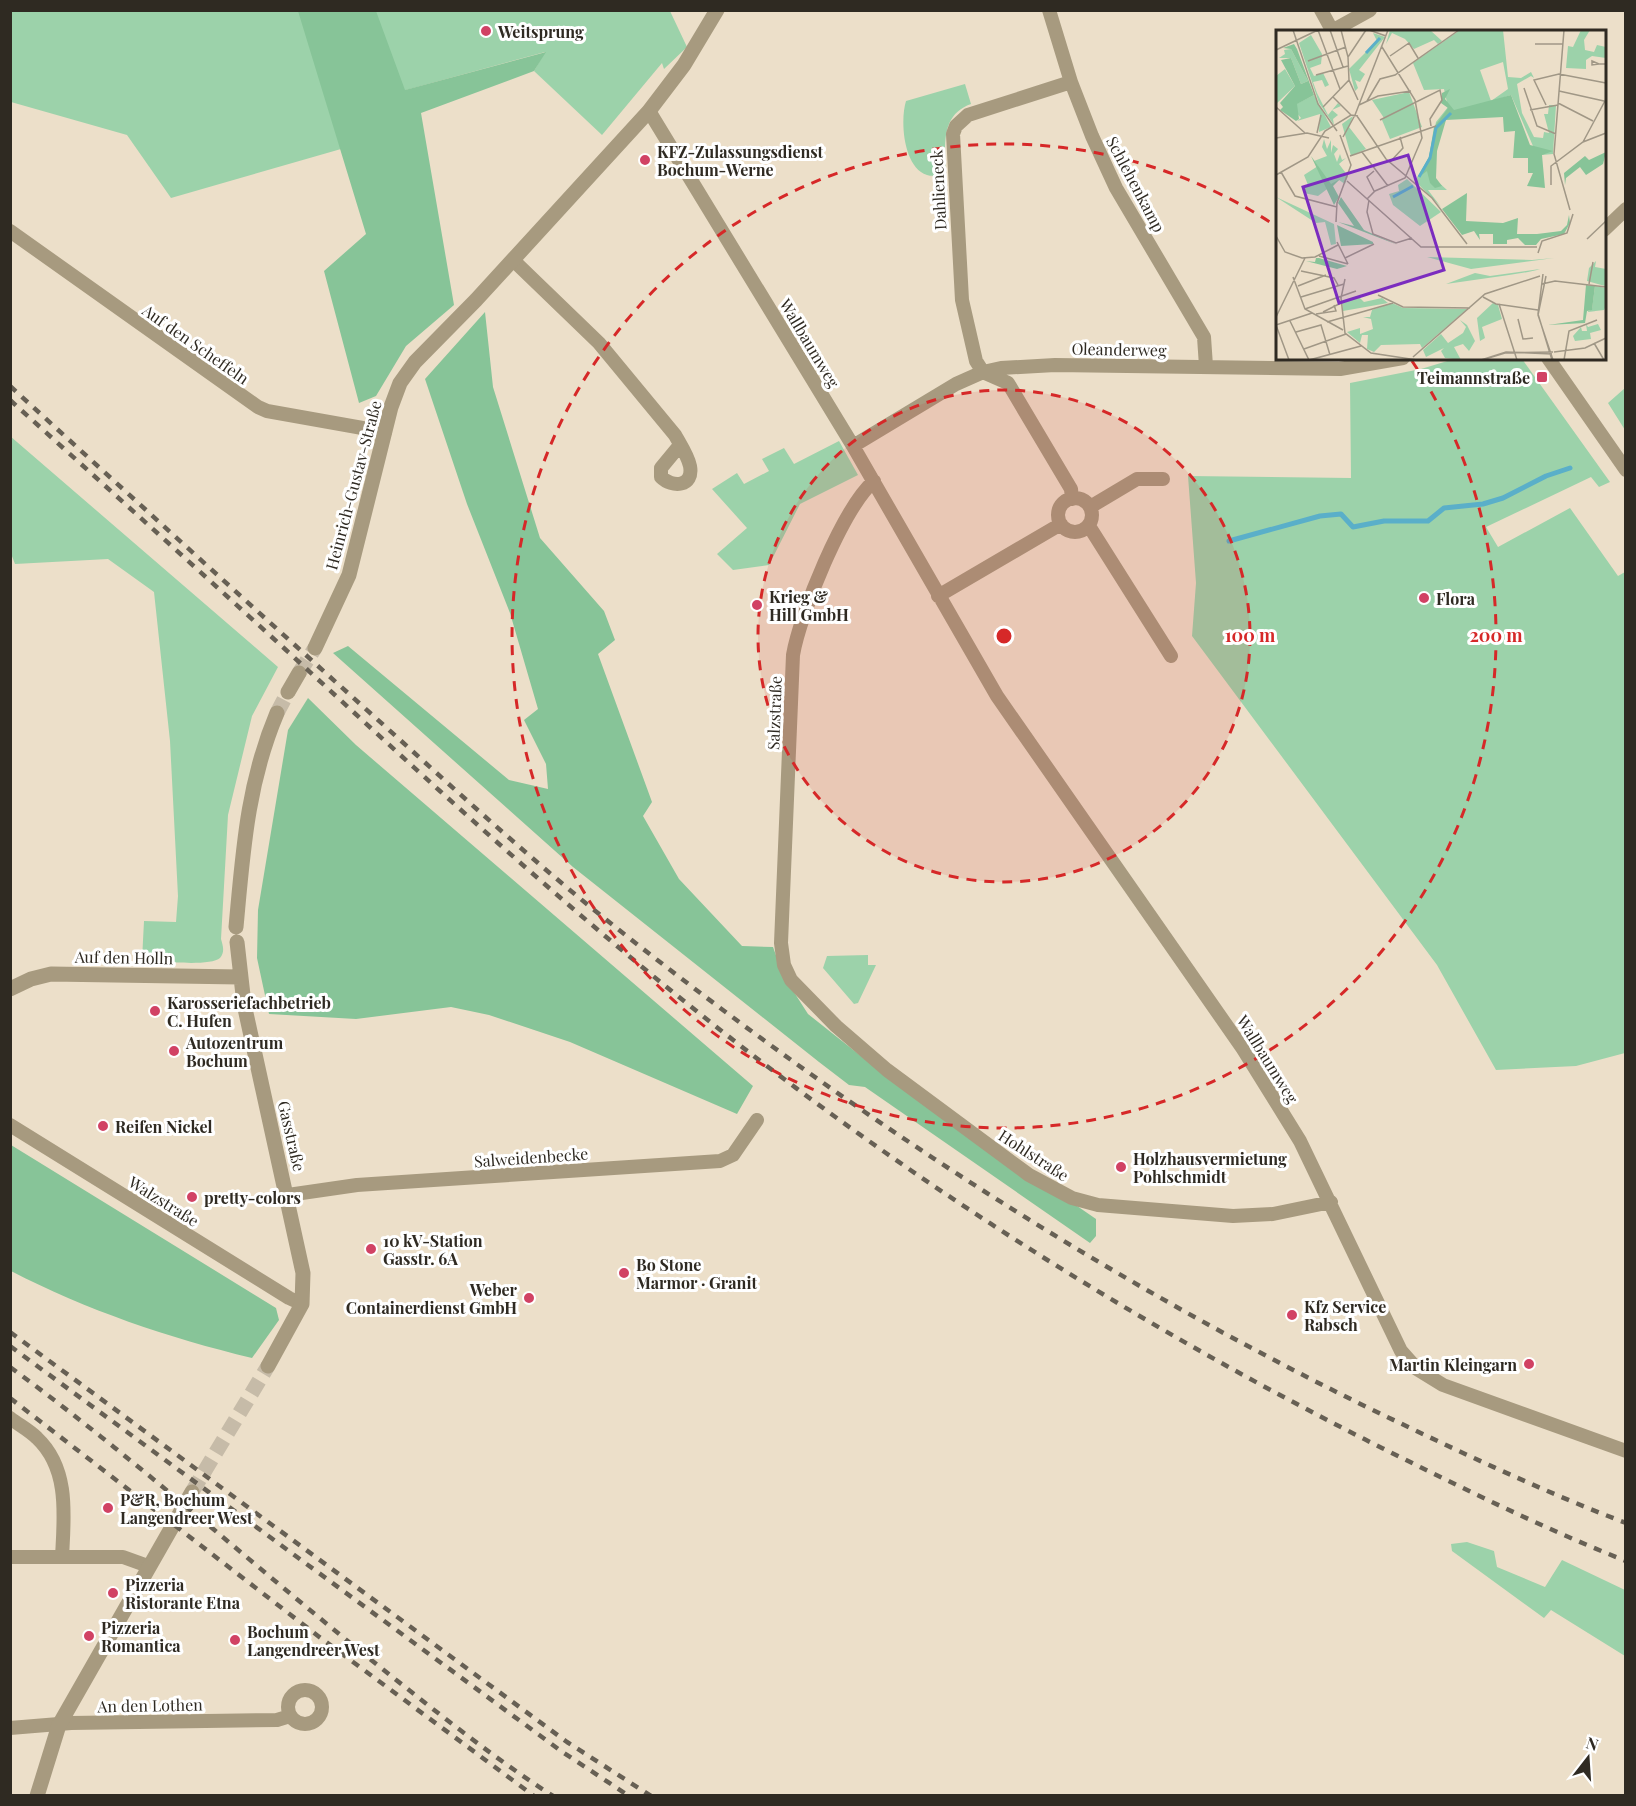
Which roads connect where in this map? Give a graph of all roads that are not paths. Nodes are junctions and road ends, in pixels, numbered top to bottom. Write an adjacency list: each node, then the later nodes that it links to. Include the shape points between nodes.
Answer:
1 (717, 10): 8 (street, Heinrich-Gustav-Straße, via 684,65)
2 (1049, 10): 7 (street, Schlehenkamp)
3 (1321, 10): 5 (street)
4 (1370, 10): 6 (street)
5 (1331, 30)
6 (1334, 30)
7 (1071, 82): 15 (street, Schlehenkamp, via 1116,188 1204,337); 16 (street, Dahlieneck, via 968,115 953,134 962,300 976,361)
8 (649, 111): 12 (street, Heinrich-Gustav-Straße); 19 (street, Wallbaumweg)
9 (1626, 209): 10 (street)
10 (1606, 229)
11 (10, 231): 17 (street, Auf den Scheffeln, via 258,407)
12 (513, 260): 17 (street, Heinrich-Gustav-Straße, via 415,362 400,383); 18 (street, via 624,370)
13 (1392, 360): 15 (street, Oleanderweg, via 1340,369)
14 (1549, 360): 20 (street)
15 (1206, 366): 16 (street, Oleanderweg, via 1025,365)
16 (983, 372): 19 (street, Oleanderweg); 23 (street, via 1008,383 1071,489)
17 (385, 432): 28 (street, Heinrich-Gustav-Straße, via 349,575)
18 (680, 446)
19 (853, 446): 22 (street, Wallbaumweg)
20 (1626, 470)
21 (1163, 479): 24 (street, via 1137,479)
22 (874, 481): 27 (street, Wallbaumweg); 33 (street, Salzstraße, via 853,504 797,631 781,943)
23 (1072, 499): 24 (street, via 1082,500); 25 (street, via 1060,508)
24 (1090, 507): 26 (street)
25 (1061, 524): 26 (street, via 1074,532); 27 (street)
26 (1089, 526): 29 (street)
27 (938, 596): 39 (street, Wallbaumweg, via 997,696 1243,1049 1300,1141)
28 (315, 648)
29 (1171, 656)
30 (299, 673): 31 (street)
31 (288, 692)
32 (277, 713): 34 (street, via 255,776 245,827 236,935)
33 (784, 965): 39 (street, Hohlstraße, via 803,995 888,1070 1029,1175 1072,1198 1098,1206 1233,1216 1273,1214)
34 (240, 977): 35 (street, Auf den Holln, via 51,974); 38 (street, Gasstraße)
35 (10, 989)
36 (757, 1120): 38 (street, Salweidenbecke, via 733,1155 720,1161 357,1185)
37 (10, 1125): 40 (street, Walzstraße)
38 (288, 1195): 40 (street, Gasstraße, via 303,1273)
39 (1331, 1202): 43 (street, Wallbaumweg, via 1401,1351 1417,1369 1443,1385)
40 (302, 1304): 41 (street)
41 (268, 1366)
42 (10, 1418): 46 (street, via 37,1438 58,1473 63,1489)
43 (1626, 1451)
44 (192, 1492): 47 (street)
45 (10, 1557): 46 (street)
46 (62, 1557): 47 (street, via 123,1557)
47 (148, 1566): 49 (street)
48 (290, 1716): 49 (street, An den Lothen, via 277,1720)
49 (59, 1725): 50 (street, An den Lothen); 51 (street)
50 (10, 1728)
51 (38, 1796)

